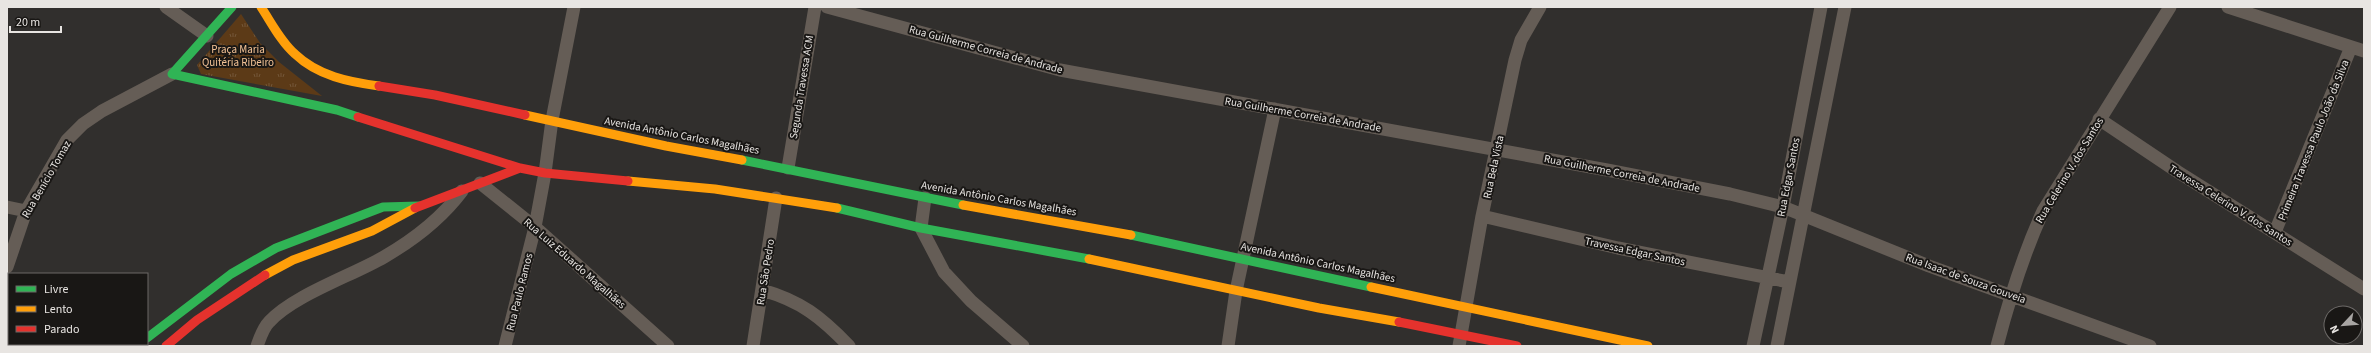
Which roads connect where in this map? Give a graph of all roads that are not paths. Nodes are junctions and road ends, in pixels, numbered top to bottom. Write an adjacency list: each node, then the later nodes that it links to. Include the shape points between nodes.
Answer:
1 (166, 7): 12 (street)
2 (232, 7): 12 (main road)
3 (261, 7): 18 (main road, Avenida Antônio Carlos Magalhães, via 294,54 344,85 435,94)
4 (574, 7): 18 (street, Rua Paulo Ramos)
5 (814, 7): 21 (street, Segunda Travessa ACM)
6 (827, 7): 16 (street, Rua Guilherme Correia de Andrade, via 1060,70)
7 (1540, 7): 19 (street, Rua Bela Vista, via 1521,40)
8 (1821, 7): 29 (street, Rua Edgar Santos)
9 (1845, 7): 32 (street, Rua Edgar Santos)
10 (2170, 7): 17 (street, Rua Celerino V. dos Santos)
11 (2228, 7): 13 (street)
12 (207, 36): 15 (main road)
13 (2351, 48): 14 (street); 35 (street, Primeira Travessa Paulo João da Silva)
14 (2364, 52)
15 (172, 74): 20 (main road, via 338,106 458,149); 30 (street, Rua Benício Tomaz, via 102,111 83,124 67,140)
16 (1275, 108): 19 (street, Rua Guilherme Correia de Andrade); 36 (street)
17 (2099, 119): 35 (street, Travessa Celerino V. dos Santos); 43 (street, Rua Celerino V. dos Santos, via 2043,211)
18 (552, 120): 21 (main road, Avenida Antônio Carlos Magalhães, via 666,146); 22 (street, Rua Paulo Ramos)
19 (1497, 150): 29 (street, Rua Guilherme Correia de Andrade, via 1730,194); 31 (street, Rua Bela Vista)
20 (520, 168): 22 (main road); 23 (main road)
21 (788, 168): 26 (main road, Avenida Antônio Carlos Magalhães)
22 (545, 173): 25 (main road, via 715,189); 33 (street, Rua Paulo Ramos)
23 (480, 183): 24 (main road); 33 (street, Rua Luiz Eduardo Magalhães)
24 (462, 191): 27 (main road); 48 (street, via 447,211 420,233 384,256 285,309 269,322)
25 (776, 198): 34 (main road); 41 (street, Rua São Pedro)
26 (925, 198): 34 (street); 36 (main road, Avenida Antônio Carlos Magalhães)
27 (419, 206): 45 (main road, via 383,208 276,248 220,282); 47 (main road, via 383,226 274,270 197,320)
28 (7, 207): 30 (street)
29 (1783, 207): 32 (street, Rua Isaac de Souza Gouveia); 38 (street, Rua Edgar Santos)
30 (26, 211): 37 (street, Rua Benício Tomaz)
31 (1482, 216): 38 (street, Travessa Edgar Santos, via 1618,248); 44 (street, Rua Bela Vista)
32 (1802, 216): 39 (street, Rua Edgar Santos); 43 (street, Rua Isaac de Souza Gouveia, via 1929,266)
33 (535, 227): 49 (street, Rua Paulo Ramos); 50 (street, Rua Luiz Eduardo Magalhães)
34 (921, 228): 42 (main road, via 1070,255); 53 (street, via 944,272 971,301)
35 (2275, 232): 40 (street, Travessa Celerino V. dos Santos)
36 (1243, 257): 42 (street); 44 (main road, Avenida Antônio Carlos Magalhães)
37 (7, 267)
38 (1766, 278): 39 (street, Travessa Edgar Santos); 57 (street, Rua Edgar Santos)
39 (1789, 282): 58 (street, Rua Edgar Santos)
40 (2364, 289)
41 (762, 290): 51 (street, Rua São Pedro); 52 (street, via 794,300 805,307)
42 (1236, 291): 46 (main road); 54 (street)
43 (2011, 294): 59 (street, Rua Celerino V. dos Santos); 60 (street, Rua Isaac de Souza Gouveia)
44 (1466, 306): 46 (street, Rua Bela Vista); 56 (main road, Avenida Antônio Carlos Magalhães)
45 (148, 337)
46 (1460, 340): 55 (main road)
47 (166, 346)
48 (257, 346)
49 (506, 346)
50 (668, 346)
51 (753, 346)
52 (848, 346)
53 (1023, 346)
54 (1228, 346)
55 (1516, 346)
56 (1648, 346)
57 (1753, 346)
58 (1777, 346)
59 (1997, 346)
60 (2150, 346)

